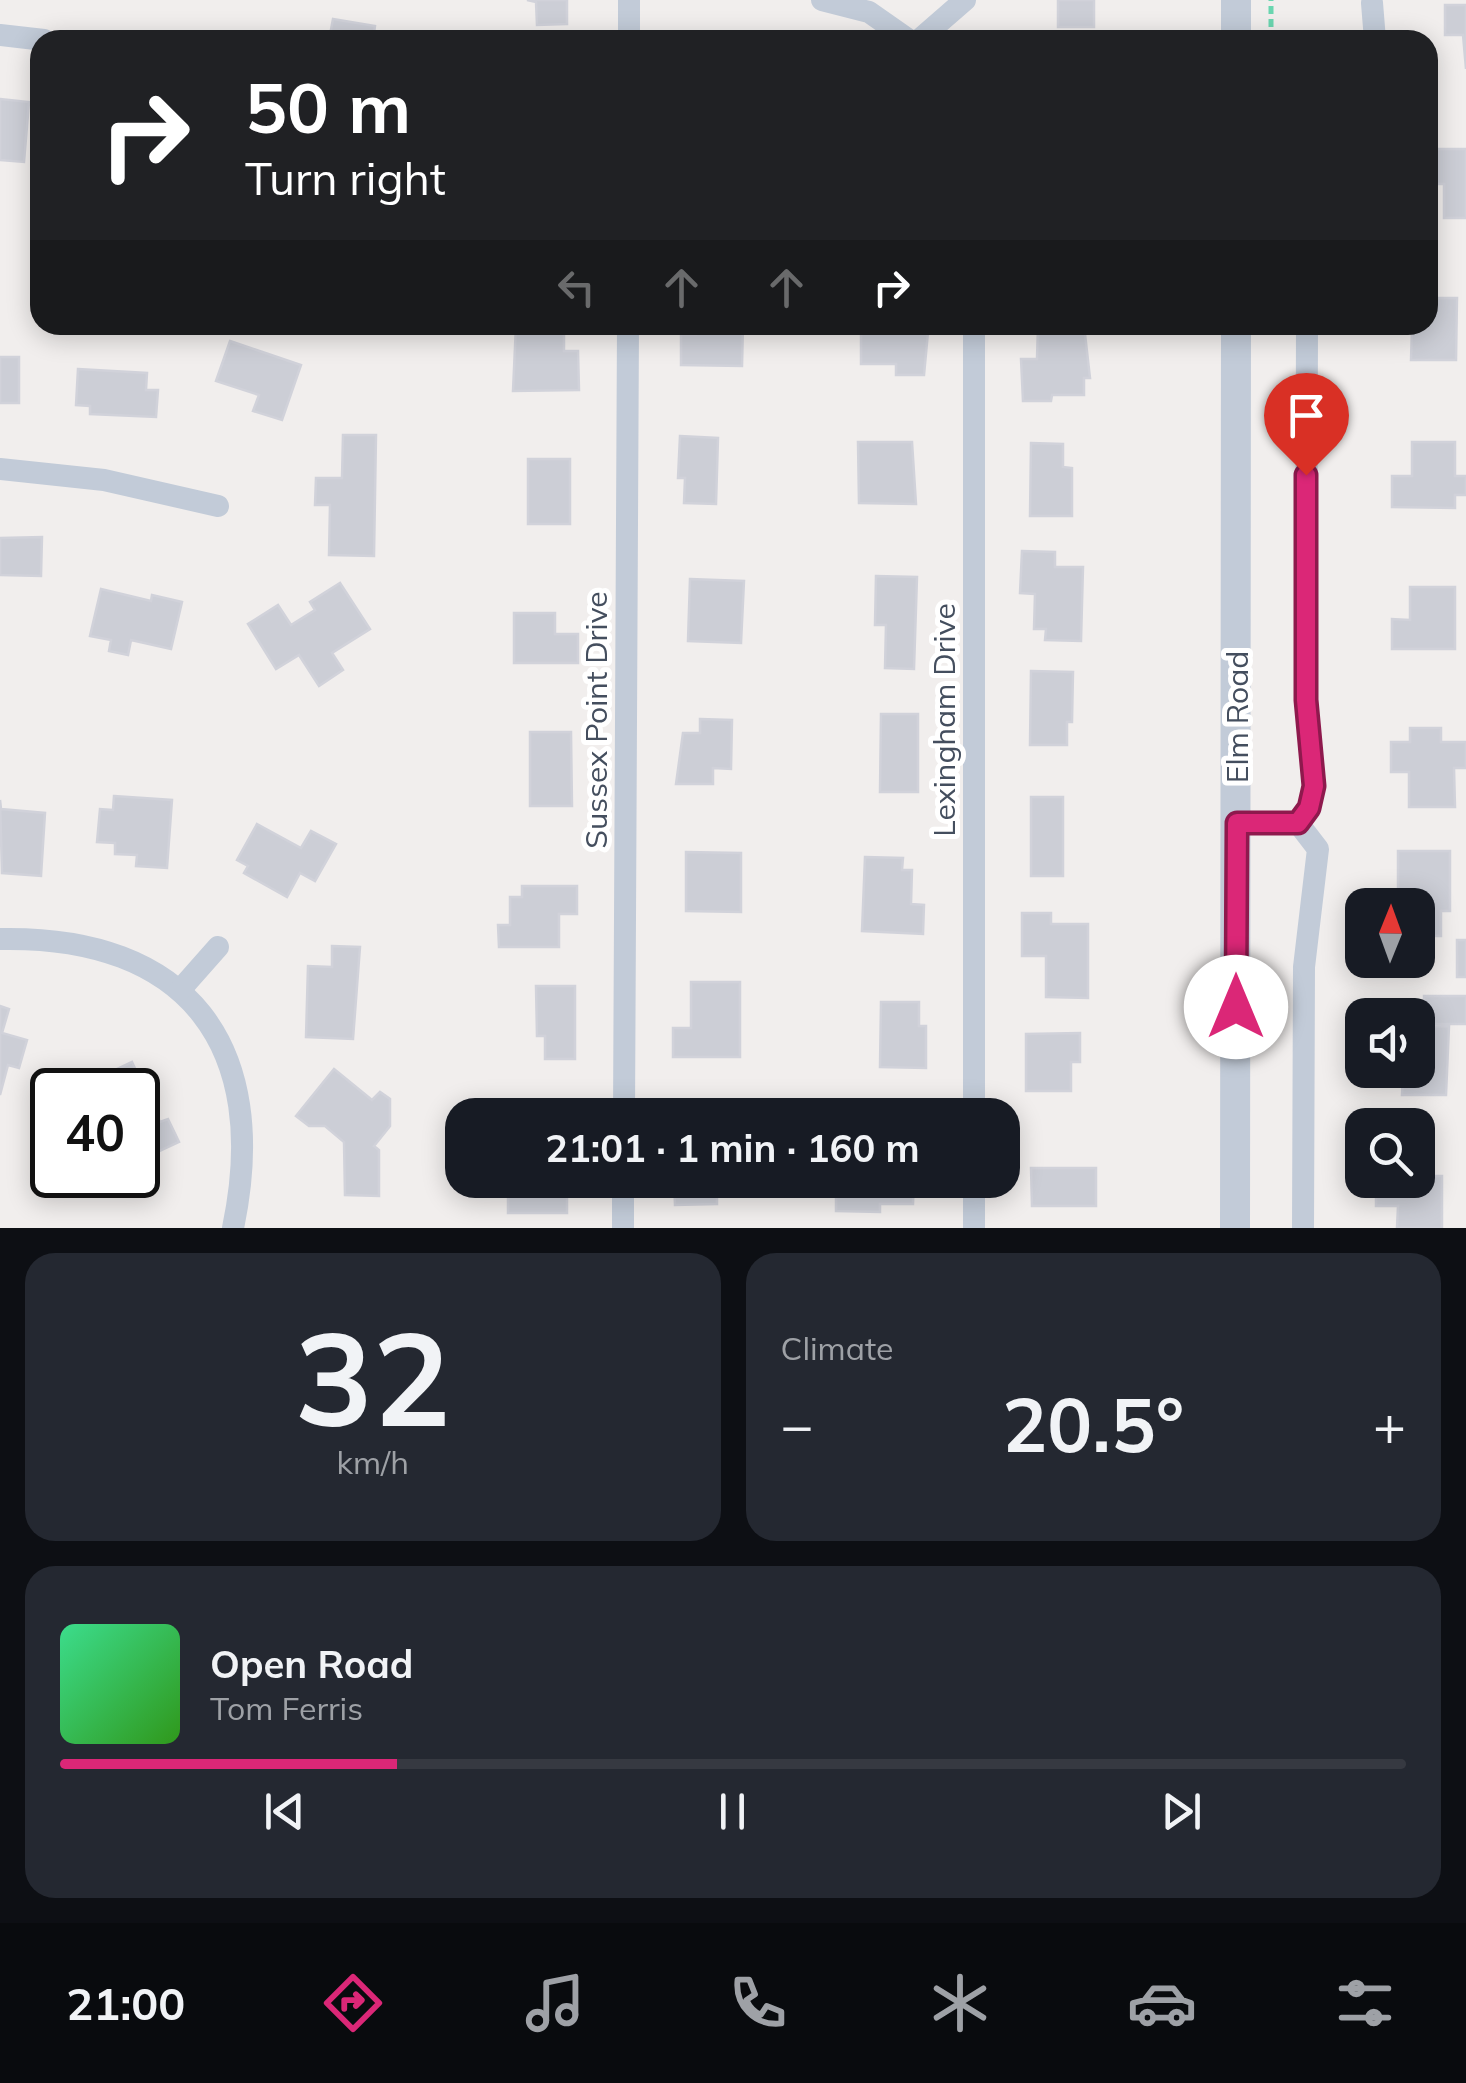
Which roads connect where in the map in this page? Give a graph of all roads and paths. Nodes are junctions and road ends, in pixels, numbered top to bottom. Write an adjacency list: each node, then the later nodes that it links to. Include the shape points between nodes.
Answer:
1 (629, 0): 7 (street)
2 (822, 0): 8 (street, via 869,12)
3 (965, 0): 9 (street)
4 (1236, 0): 10 (street)
5 (1271, 0): 11 (path)
6 (1372, 3): 12 (street)
7 (629, 30)
8 (895, 30)
9 (930, 30)
10 (1236, 30)
11 (1270, 30)
12 (1374, 30)
13 (0, 35): 14 (street)
14 (30, 38)
15 (628, 335): 26 (street, Sussex Point Drive)
16 (974, 335): 27 (street, Lexingham Drive)
17 (1236, 335): 21 (street, Elm Road)
18 (1307, 335): 22 (street, via 1306,700 1314,786)
19 (0, 469): 20 (street, via 104,480)
20 (218, 506)
21 (1237, 823): 22 (street); 33 (street, Elm Road)
22 (1298, 823): 34 (street, via 1318,849 1319,864 1304,967)
23 (0, 939): 25 (street, via 91,946 131,958)
24 (218, 947): 25 (street)
25 (180, 990): 30 (street, via 204,1017 237,1081 246,1153)
26 (624, 1098)
27 (974, 1098)
28 (623, 1198): 31 (street)
29 (974, 1198): 32 (street)
30 (234, 1228)
31 (623, 1228)
32 (974, 1228)
33 (1235, 1228)
34 (1303, 1228)

